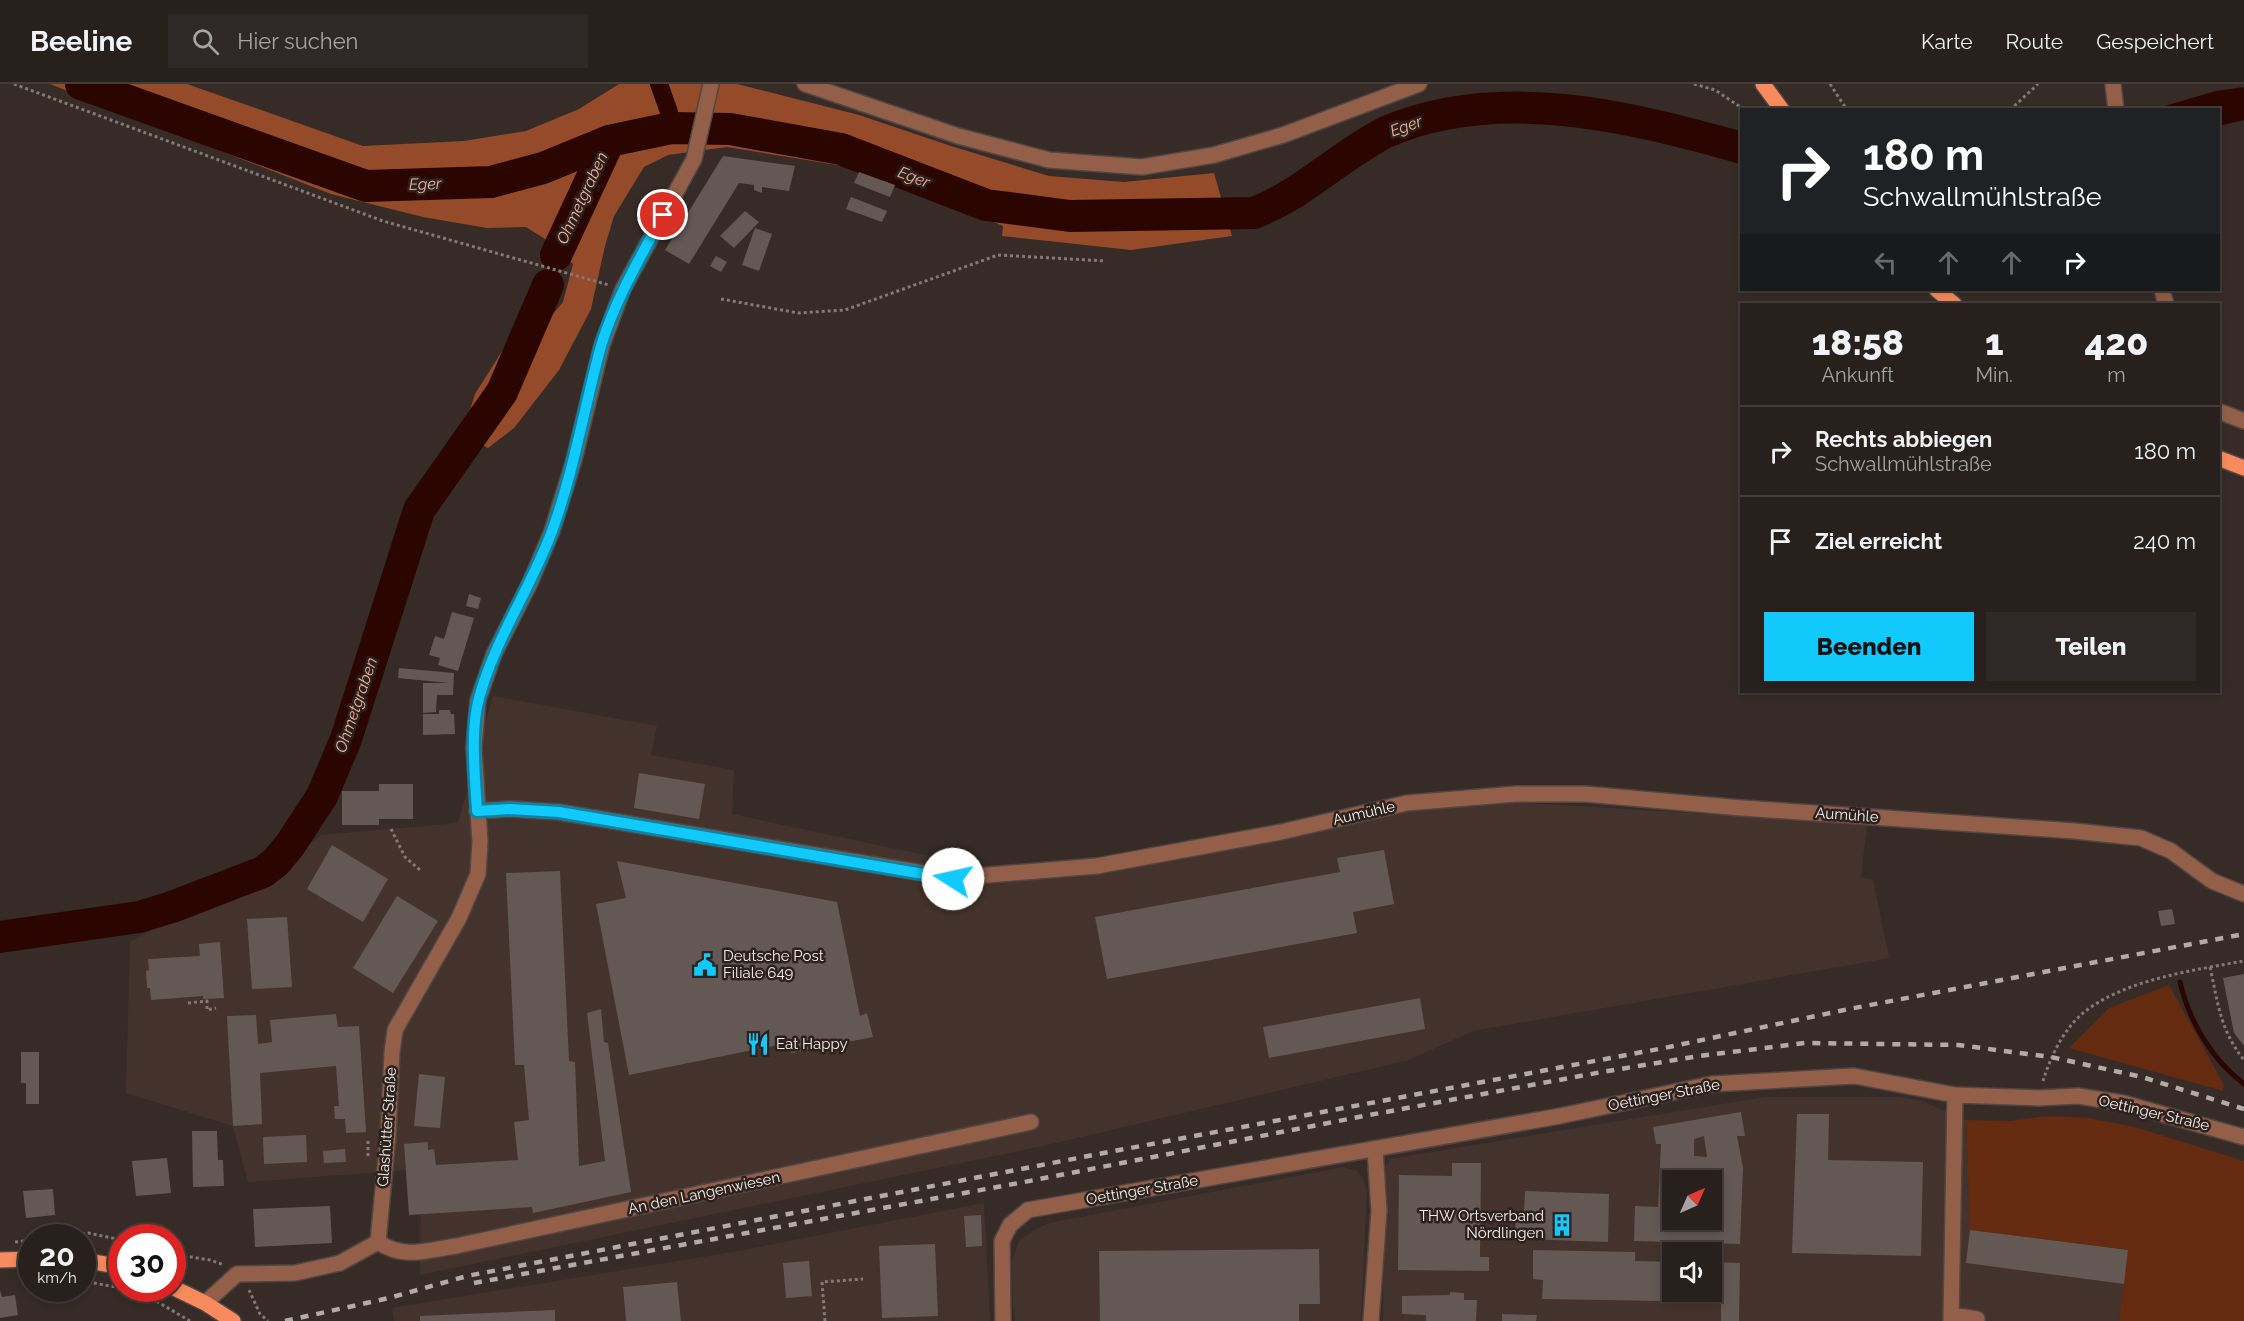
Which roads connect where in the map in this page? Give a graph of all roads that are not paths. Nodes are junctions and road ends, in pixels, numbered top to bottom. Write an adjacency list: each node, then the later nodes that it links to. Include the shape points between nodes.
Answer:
1 (711, 84): 14 (street, Glashütter Straße, via 694,159 623,289 602,345 552,531 494,654 478,700 474,748)
2 (805, 84): 3 (street, via 958,136 1049,160 1142,166 1214,155 1283,135)
3 (1419, 84)
4 (1763, 84): 6 (main road)
5 (2113, 84): 7 (street)
6 (1781, 108)
7 (2116, 108)
8 (1938, 291): 9 (main road)
9 (1953, 303)
10 (2220, 412): 11 (street)
11 (2244, 421)
12 (2220, 459): 13 (main road)
13 (2244, 468)
14 (477, 811): 15 (street, Aumühle, via 559,812 953,879 1097,866 1281,832 1407,803 1516,794 1585,794 2141,838 2171,851 2212,881); 20 (street, Glashütter Straße, via 477,874 459,918 395,1030)
15 (2244, 894)
16 (1955, 1095): 18 (street, Oettinger Straße, via 2078,1096 2123,1103); 19 (street, Oettinger Straße, via 1854,1076 1712,1084); 25 (street)
17 (1031, 1122): 20 (street, An den Langenwiesen, via 456,1246 405,1253 391,1251)
18 (2244, 1137)
19 (1375, 1149): 28 (street, Oettinger Straße, via 1028,1210 1011,1225 1002,1241); 29 (street, via 1379,1211)
20 (378, 1242): 24 (street, via 340,1263 295,1273 237,1274)
21 (18, 1259): 22 (main road)
22 (0, 1260)
23 (186, 1294): 24 (main road)
24 (206, 1303): 27 (main road)
25 (1951, 1318): 26 (street)
26 (1977, 1318)
27 (233, 1321)
28 (1003, 1321)
29 (1371, 1321)

